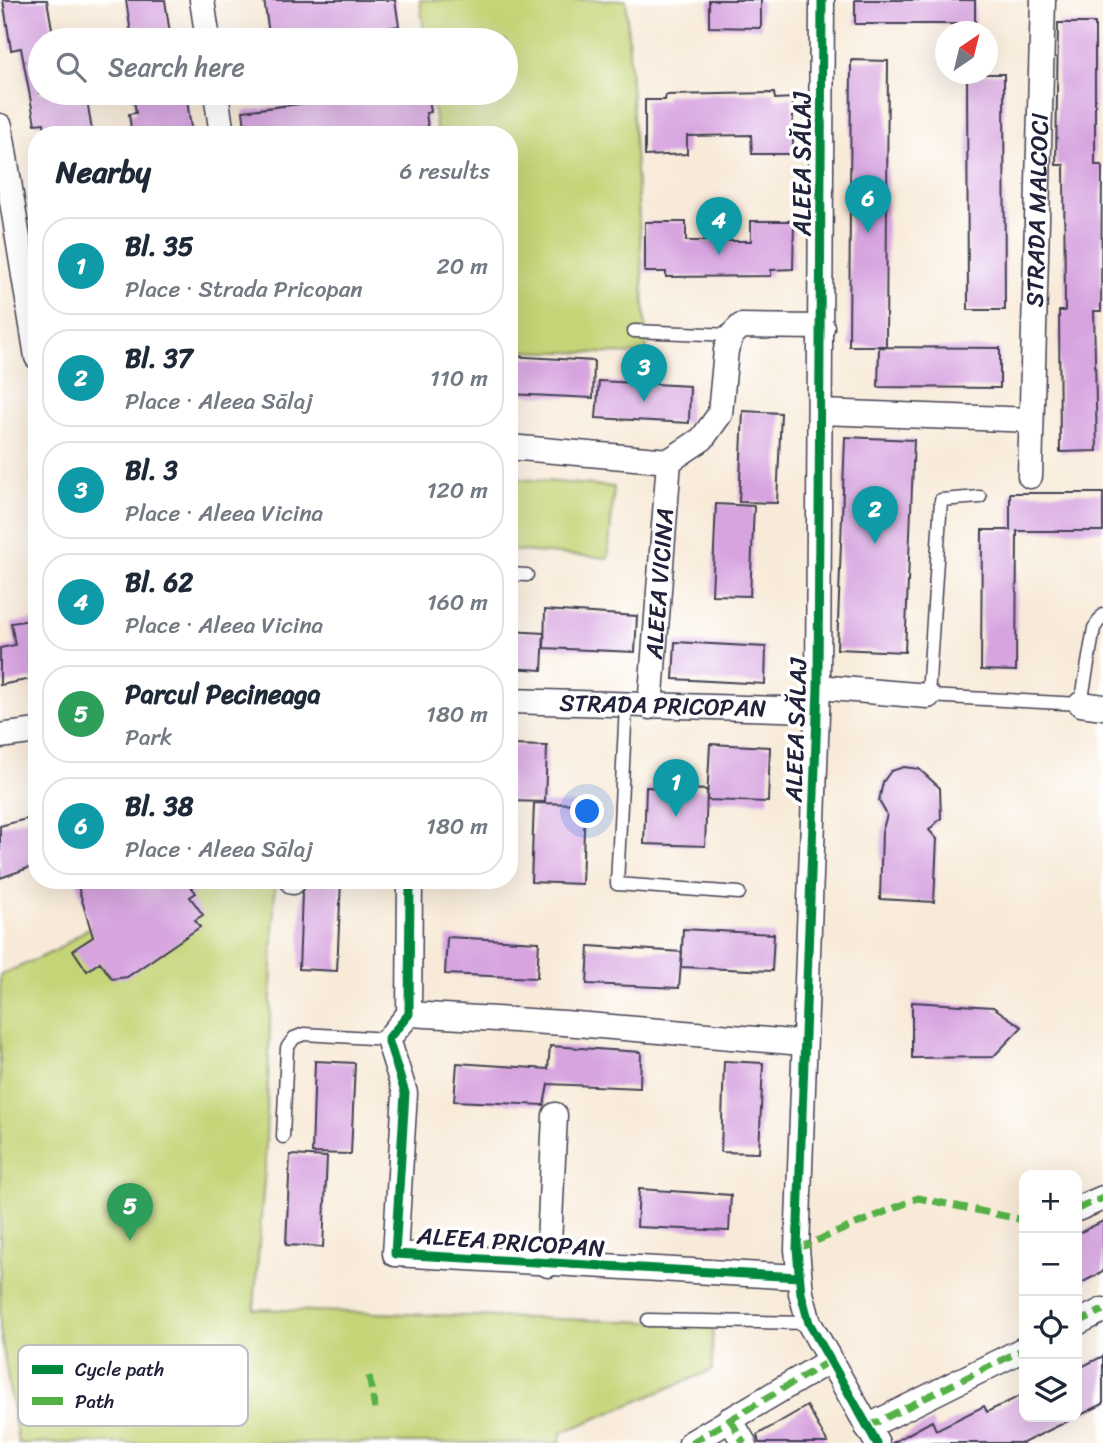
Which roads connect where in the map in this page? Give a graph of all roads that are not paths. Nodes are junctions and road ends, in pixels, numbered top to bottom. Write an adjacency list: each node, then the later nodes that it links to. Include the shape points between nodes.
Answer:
1 (202, 0): 4 (street)
2 (822, 0): 10 (street, ALEEA SĂLAJ)
3 (1043, 0): 14 (street, STRADA MALCOCI)
4 (206, 28)
5 (218, 105): 7 (street)
6 (0, 126): 8 (street)
7 (221, 126)
8 (6, 194): 9 (street)
9 (28, 310)
10 (822, 327): 12 (street, via 759,324 741,326); 13 (street, ALEEA SĂLAJ)
11 (634, 331): 12 (lane)
12 (732, 335): 16 (street, via 726,350 720,414 702,439)
13 (821, 412): 14 (street); 23 (street, ALEEA SĂLAJ)
14 (1030, 420): 17 (street, STRADA MALCOCI)
15 (518, 448): 16 (street)
16 (669, 461): 26 (street, ALEEA VICINA)
17 (1030, 476)
18 (980, 496): 22 (lane, via 941,500)
19 (518, 574): 20 (lane)
20 (527, 575)
21 (1103, 615): 25 (lane, via 1094,628)
22 (928, 696): 23 (street, STRADA PRICOPAN); 25 (lane, STRADA PRICOPAN)
23 (817, 699): 26 (street, STRADA PRICOPAN); 33 (street, ALEEA SĂLAJ)
24 (518, 701): 26 (street, STRADA PRICOPAN)
25 (1092, 705)
26 (638, 706): 30 (lane, via 617,884)
27 (28, 732): 28 (street)
28 (0, 736)
29 (410, 889): 31 (street)
30 (739, 893)
31 (410, 1014): 32 (street); 33 (street)
32 (388, 1039): 35 (lane, via 304,1034 294,1038 287,1048); 38 (street, ALEEA PRICOPAN, via 405,1093 395,1254)
33 (803, 1043): 39 (street, ALEEA SĂLAJ)
34 (555, 1115): 38 (street)
35 (283, 1137)
36 (1103, 1198): 37 (street)
37 (1082, 1207)
38 (548, 1265): 39 (street, ALEEA PRICOPAN)
39 (799, 1277): 43 (street, ALEEA SĂLAJ)
40 (1103, 1310): 42 (street)
41 (648, 1320): 43 (lane)
42 (1082, 1320)
43 (809, 1324): 45 (street, ALEEA SĂLAJ)
44 (1019, 1352): 47 (street)
45 (829, 1361): 46 (street); 47 (street, ALEEA SĂLAJ)
46 (730, 1419): 48 (street); 49 (street)
47 (872, 1435)
48 (691, 1443)
49 (744, 1443)

